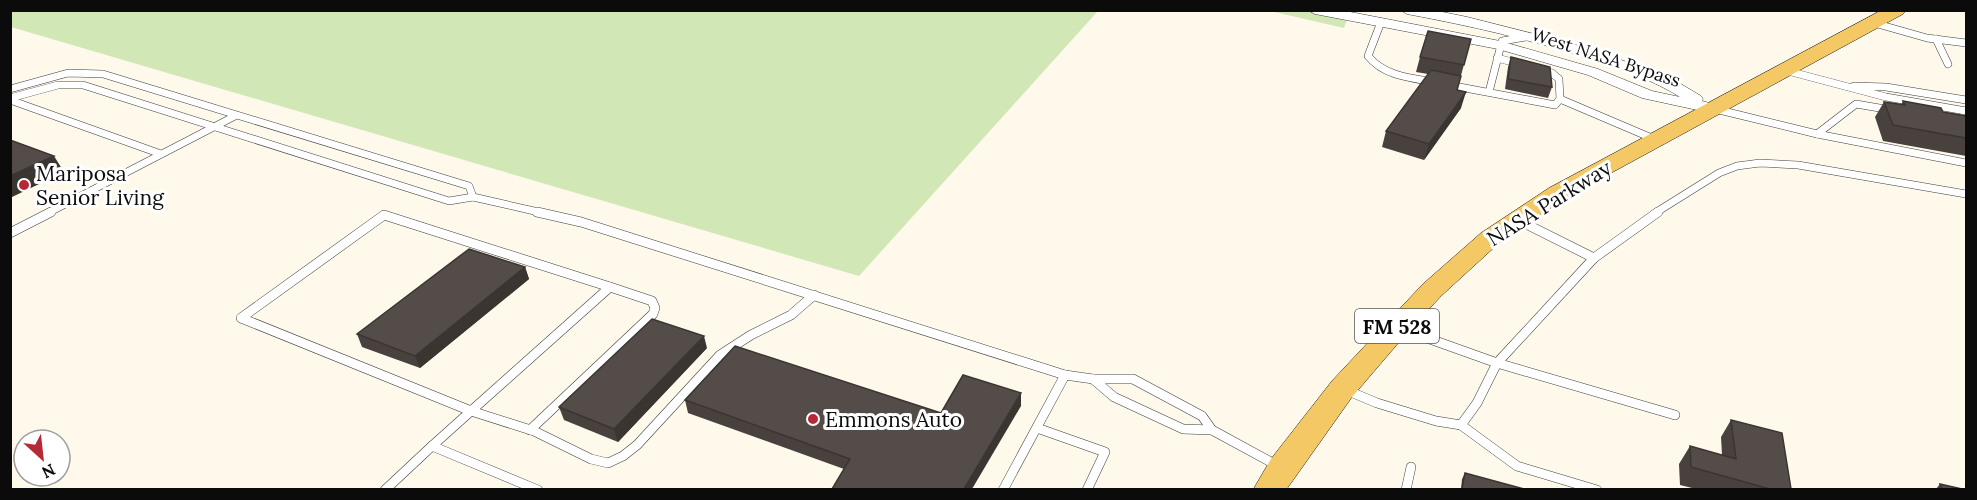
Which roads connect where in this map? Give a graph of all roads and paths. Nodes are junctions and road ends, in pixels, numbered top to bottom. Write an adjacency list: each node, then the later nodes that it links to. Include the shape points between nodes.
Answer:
1 (1315, 10): 4 (street, West NASA Bypass)
2 (1407, 10): 6 (street, West NASA Bypass)
3 (1897, 10): 5 (main road, FM 528)
4 (1381, 22): 9 (street, West NASA Bypass); 14 (lane, via 1368,56 1371,62 1397,74)
5 (1874, 23): 7 (lane); 11 (main road, FM 528)
6 (1535, 37): 9 (lane, via 1502,41); 19 (street, West NASA Bypass, via 1660,78)
7 (1936, 39): 8 (lane); 10 (lane)
8 (1966, 43)
9 (1499, 52): 14 (lane); 17 (lane, via 1552,73 1559,79); 19 (street, West NASA Bypass, via 1582,69 1648,95)
10 (1948, 64)
11 (1784, 69): 12 (lane); 19 (main road, FM 528)
12 (1839, 86): 15 (lane); 18 (lane, via 1886,87)
13 (10, 89): 23 (lane, via 87,71)
14 (1489, 92): 17 (lane, via 1555,105)
15 (1886, 97): 20 (lane); 21 (lane)
16 (10, 99): 24 (lane, via 51,86 82,85); 27 (lane)
17 (1560, 99): 26 (lane)
18 (1966, 100)
19 (1711, 108): 25 (lane); 26 (main road, NASA Parkway / FM 528)
20 (1888, 110): 22 (lane); 25 (lane, via 1856,104)
21 (1966, 111)
22 (1899, 112)
23 (235, 116): 24 (lane); 30 (lane, via 469,186)
24 (214, 127): 27 (lane); 30 (lane, via 448,201)
25 (1817, 134): 28 (lane)
26 (1654, 139): 31 (main road, NASA Parkway / FM 528)
27 (161, 154): 32 (lane)
28 (1966, 163)
29 (1966, 194): 33 (lane, via 1798,165 1737,166 1719,173 1635,226)
30 (473, 197): 35 (lane, via 581,222)
31 (1516, 219): 33 (lane); 36 (main road, NASA Parkway / FM 528, via 1466,258)
32 (10, 233)
33 (1594, 258): 37 (lane)
34 (610, 287): 41 (lane); 41 (lane, via 384,215 241,318); 45 (lane, via 652,301 653,314)
35 (814, 295): 38 (lane); 45 (lane, via 791,315 720,355 623,456 608,463 591,459)
36 (1396, 327): 37 (lane); 40 (main road, NASA Parkway / FM 528)
37 (1497, 363): 42 (lane); 43 (lane)
38 (1065, 375): 39 (lane); 44 (lane)
39 (1093, 379): 46 (lane, via 1114,397 1183,429); 46 (lane, via 1133,380 1202,416)
40 (1342, 389): 43 (lane, via 1436,421); 49 (main road, NASA Parkway / FM 528)
41 (471, 411): 45 (lane); 47 (lane)
42 (1675, 415)
43 (1461, 425): 55 (lane, via 1517,466)
44 (1036, 428): 52 (lane); 53 (lane, via 1105,452)
45 (530, 430)
46 (1212, 430): 49 (lane)
47 (432, 446): 50 (lane); 51 (lane)
48 (1411, 466): 54 (lane)
49 (1276, 479)
50 (385, 489)
51 (538, 489)
52 (1003, 489)
53 (1087, 489)
54 (1407, 489)
55 (1597, 489)

